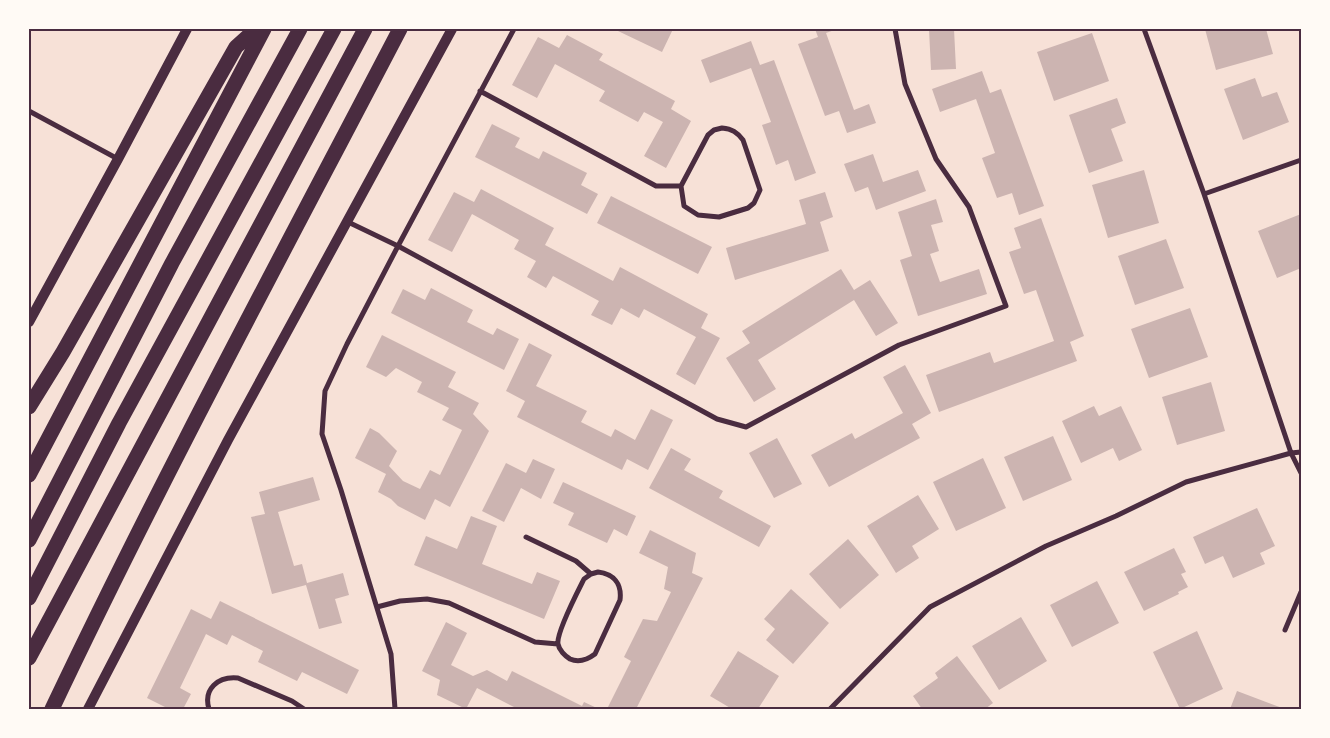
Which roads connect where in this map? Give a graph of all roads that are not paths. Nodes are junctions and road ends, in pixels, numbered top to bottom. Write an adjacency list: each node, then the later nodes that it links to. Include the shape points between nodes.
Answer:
1 (187, 29): 14 (main road)
2 (256, 29): 21 (highway, via 236,47)
3 (264, 29): 25 (highway)
4 (300, 29): 27 (highway, via 172,263)
5 (334, 29): 30 (highway, via 119,423)
6 (364, 29): 34 (highway)
7 (400, 29): 35 (highway, via 174,464)
8 (452, 29): 18 (main road)
9 (514, 29): 12 (street)
10 (895, 29): 19 (street, via 905,84 936,159 969,208 1006,306 899,345 746,427 717,419)
11 (1144, 29): 17 (street)
12 (480, 91): 16 (street, via 656,186); 19 (street)
13 (29, 111): 14 (street)
14 (118, 159): 20 (main road)
15 (1301, 160): 17 (street)
16 (680, 186): 16 (street, via 684,206 698,215 719,217 748,208 760,190 743,140 737,133 722,128 708,135)
17 (1204, 194): 23 (street)
18 (348, 222): 19 (street); 36 (main road, via 228,440)
19 (398, 246): 31 (street, via 325,391 322,434)
20 (29, 322)
21 (29, 407)
22 (1301, 452): 23 (street)
23 (1291, 453): 24 (street); 40 (street, via 1186,482 1046,546 930,607)
24 (1301, 473)
25 (29, 475)
26 (526, 537): 28 (street, via 576,561)
27 (29, 540)
28 (590, 574): 33 (street, via 580,587 559,634); 33 (street, via 606,573 614,577 621,592 599,647 595,654 580,661 565,656)
29 (1301, 592): 32 (street)
30 (29, 598)
31 (377, 607): 33 (street, via 400,600 427,599 449,603 535,642); 39 (street, via 390,654)
32 (1285, 630)
33 (558, 644)
34 (29, 658)
35 (52, 709)
36 (88, 709)
37 (209, 709): 38 (street, via 208,694 212,686 228,677 292,700)
38 (304, 709)
39 (395, 709)
40 (831, 709)

